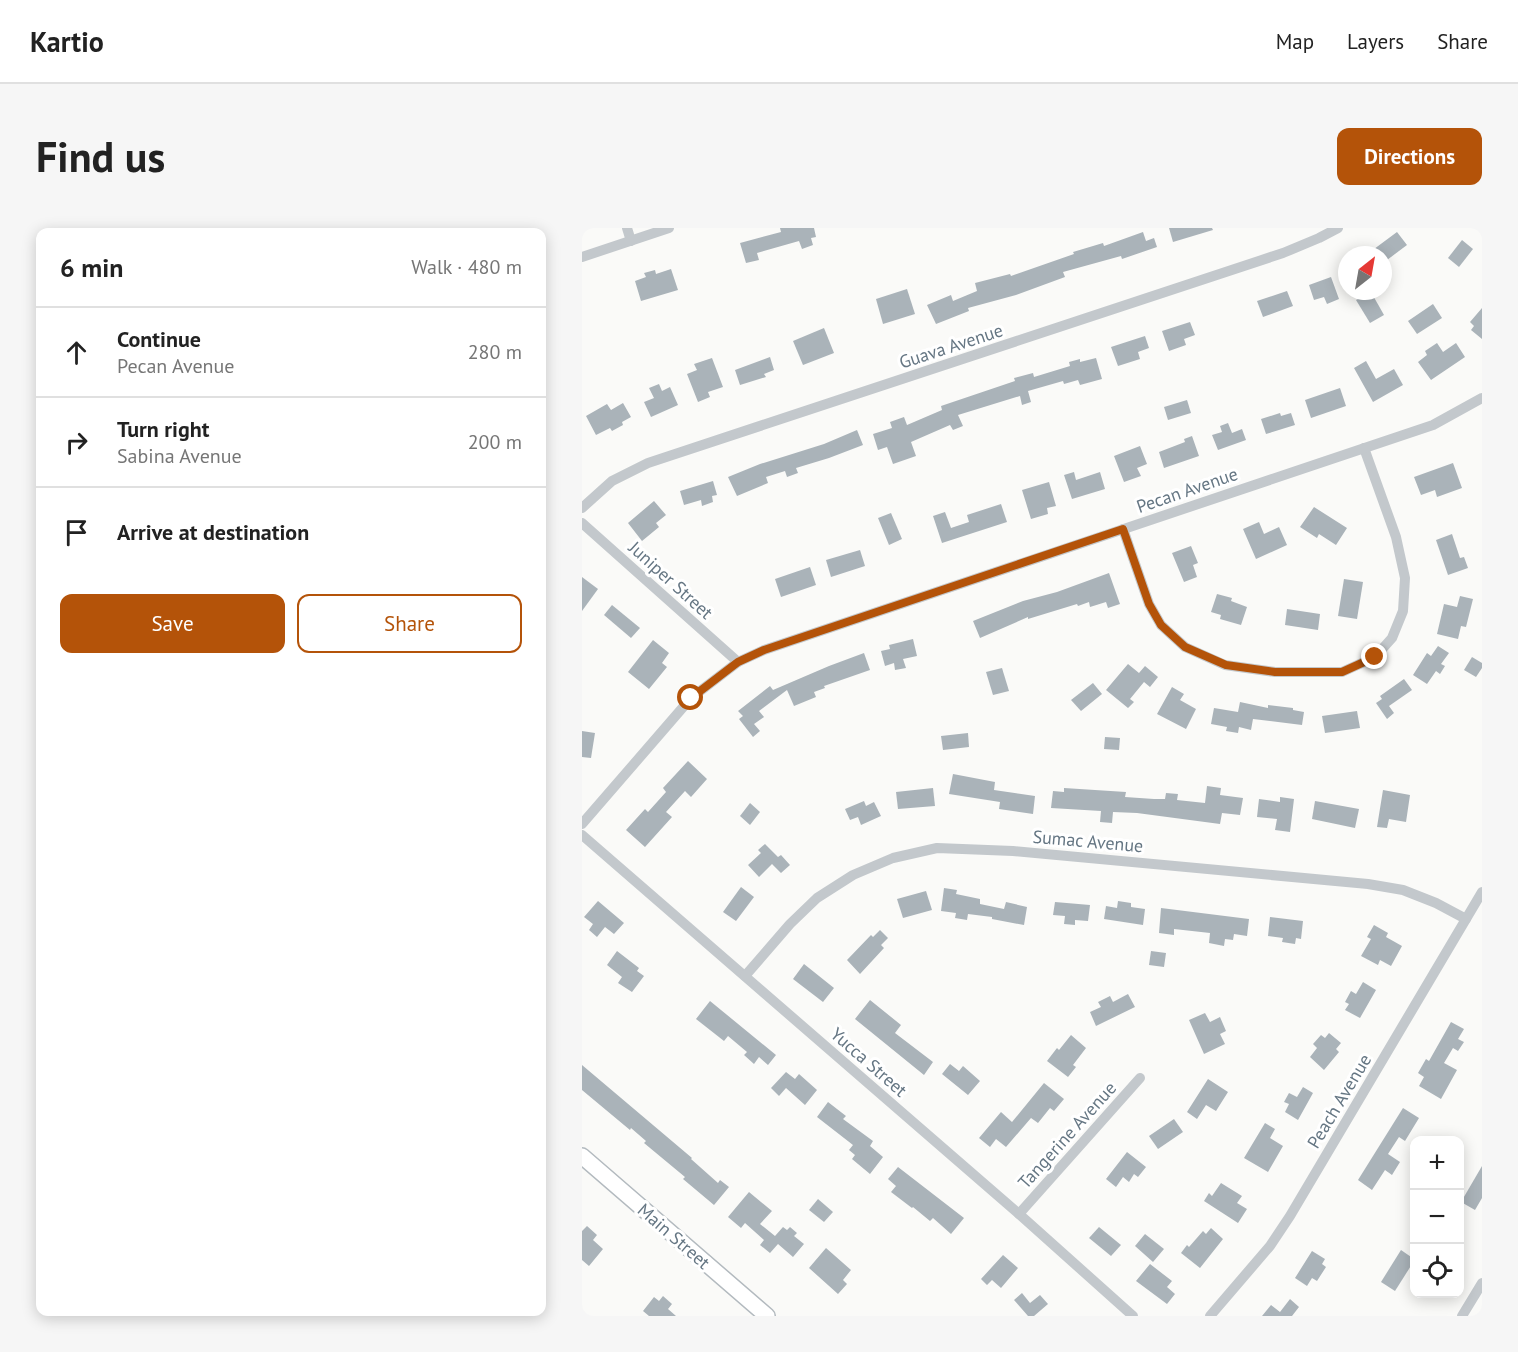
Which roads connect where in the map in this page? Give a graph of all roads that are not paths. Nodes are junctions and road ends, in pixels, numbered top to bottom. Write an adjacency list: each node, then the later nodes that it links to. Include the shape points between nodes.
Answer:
1 (627, 228): 4 (street)
2 (669, 228): 4 (street)
3 (1338, 228): 8 (street, Guava Avenue, via 1283,253 648,463 612,481)
4 (632, 241): 5 (street)
5 (582, 256)
6 (1482, 398): 7 (street, Pecan Avenue, via 1432,425)
7 (1364, 448): 10 (street, Pecan Avenue); 10 (street, via 1396,537 1405,578 1403,611 1392,638 1375,657 1342,672 1275,672 1226,665 1185,647 1161,625 1149,604)
8 (582, 508)
9 (582, 523): 11 (street, Juniper Street)
10 (1123, 529): 11 (street, Pecan Avenue, via 775,646)
11 (738, 662): 12 (street, Pecan Avenue, via 691,698)
12 (582, 824)
13 (582, 835): 16 (street, Yucca Street)
14 (1482, 892): 15 (street, Peach Avenue)
15 (1466, 919): 16 (street, Sumac Avenue, via 1402,890 1368,884 1013,851 937,848 893,858 853,875 817,898); 23 (street, Peach Avenue, via 1277,1236)
16 (745, 976): 19 (street, Yucca Street)
17 (1140, 1078): 19 (street, Tangerine Avenue)
18 (582, 1156): 21 (main road, Main Street)
19 (1019, 1214): 22 (street, Yucca Street)
20 (1482, 1283): 24 (street)
21 (767, 1316)
22 (1132, 1316)
23 (1210, 1316)
24 (1462, 1316)

